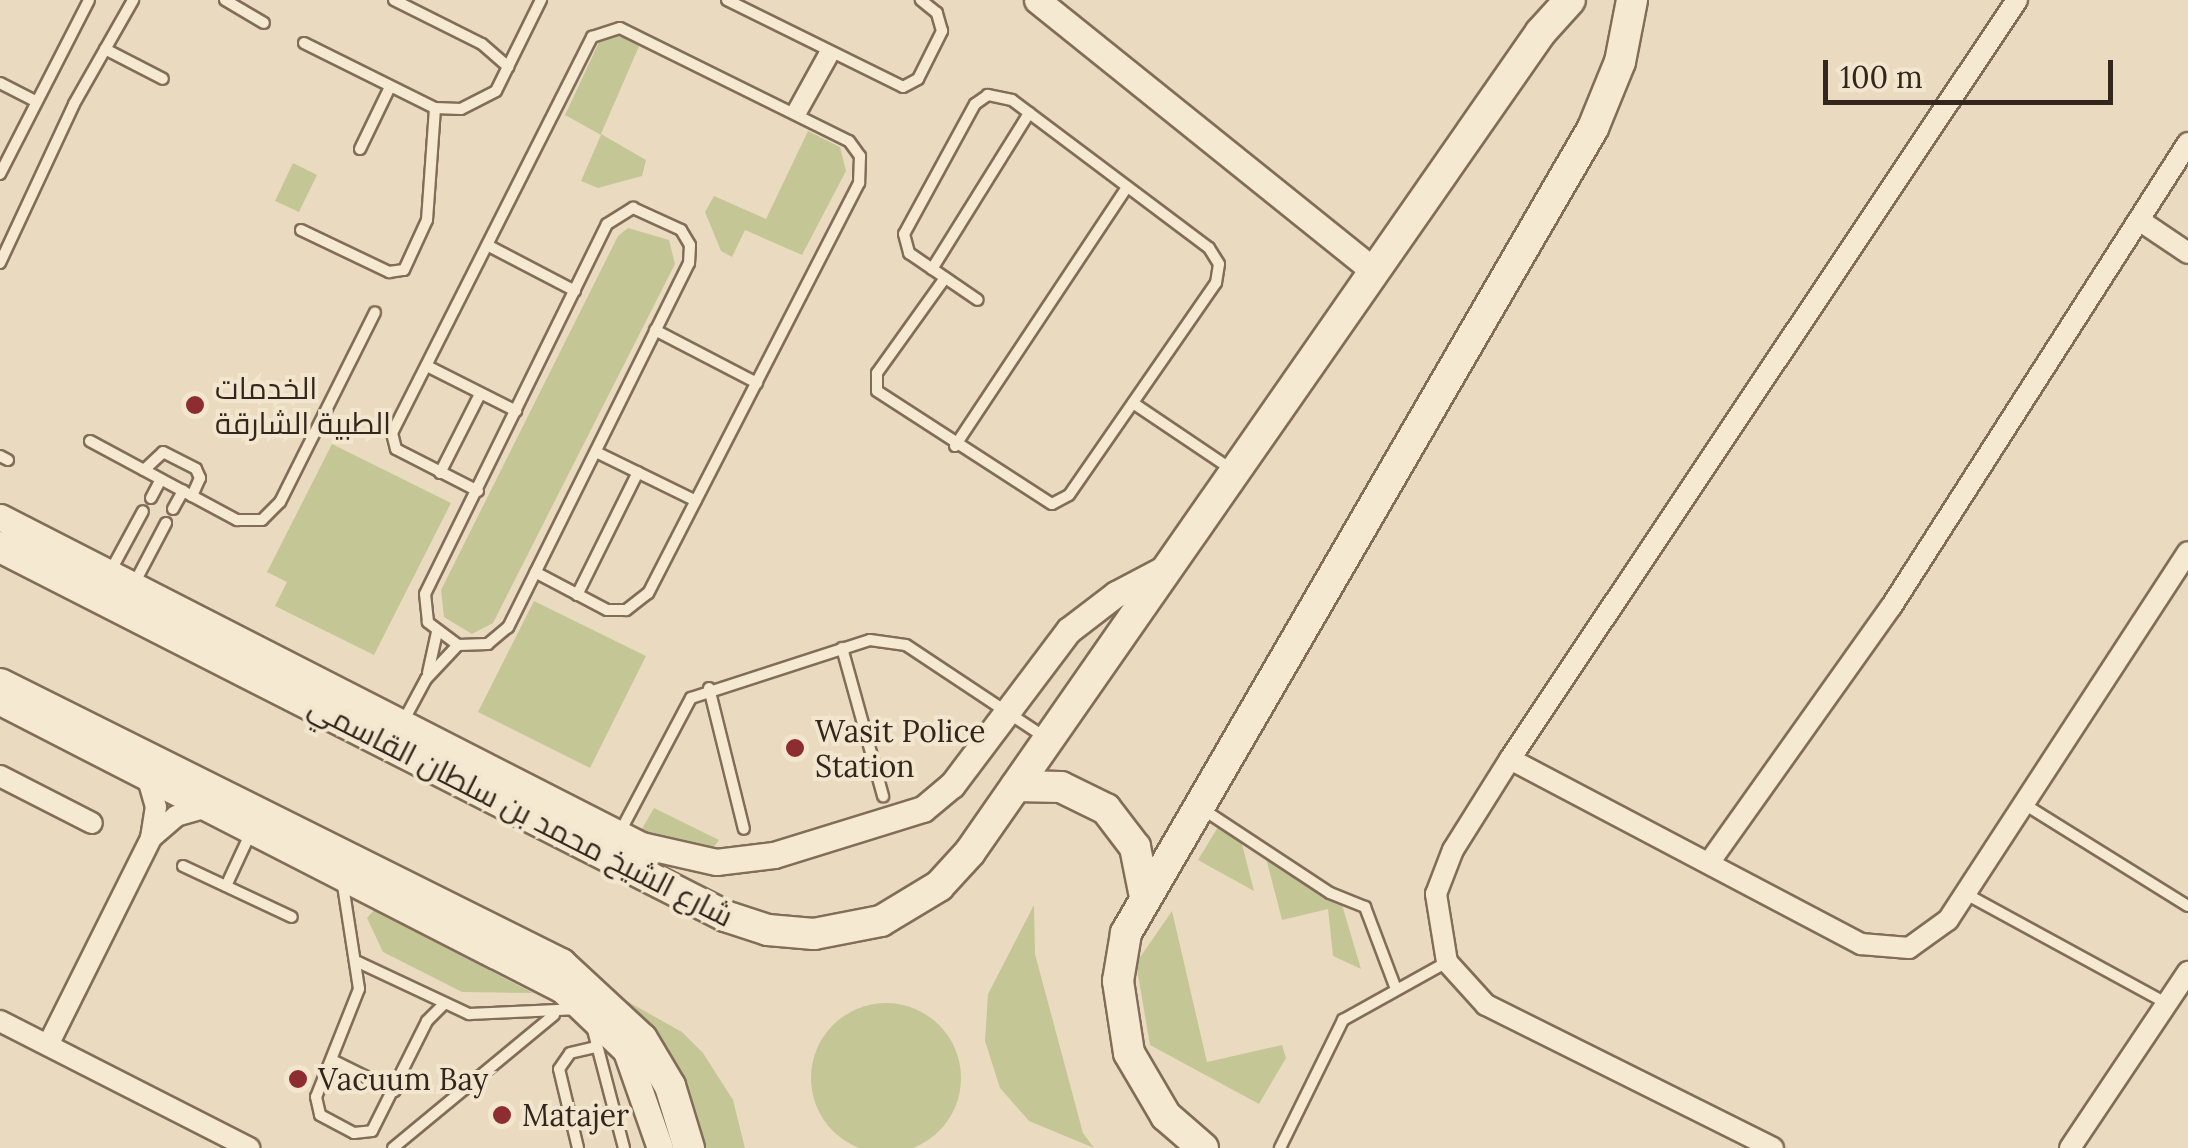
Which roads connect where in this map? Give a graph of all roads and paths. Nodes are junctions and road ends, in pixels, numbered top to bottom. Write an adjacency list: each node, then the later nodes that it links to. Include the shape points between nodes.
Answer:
1 (89, 0): 20 (lane)
2 (133, 0): 14 (lane)
3 (226, 0): 12 (lane)
4 (394, 0): 16 (lane, via 482,44)
5 (541, 0): 16 (lane)
6 (727, 0): 15 (lane)
7 (921, 0): 15 (lane, via 940,18 942,31 910,86 896,86)
8 (1037, 0): 34 (street)
9 (1570, 0): 34 (main road, شارع الشيخ محمد بن سلطان القاسمي)
10 (1632, 0): 84 (main road, via 1620,62 1593,128)
11 (2017, 0): 78 (street)
12 (264, 22)
13 (304, 44): 19 (lane)
14 (105, 49): 17 (lane); 32 (lane)
15 (829, 54): 22 (lane)
16 (508, 67): 21 (lane, via 486,99 461,109)
17 (163, 79)
18 (0, 83): 20 (lane)
19 (390, 87): 21 (lane); 25 (lane)
20 (35, 101): 26 (lane)
21 (436, 108): 29 (lane, via 427,220 404,270 388,272)
22 (797, 112): 30 (lane, via 628,31 605,28 588,44); 41 (lane, via 849,140 862,174)
23 (1029, 113): 27 (lane); 33 (lane); 33 (lane, via 1005,96 975,104 906,227 909,254)
24 (2188, 144): 28 (street)
25 (360, 148)
26 (0, 174)
27 (1127, 187): 43 (lane, via 1208,248 1218,264 1216,282); 46 (lane)
28 (2139, 220): 31 (street); 91 (street, via 1890,607)
29 (302, 230)
30 (489, 246): 36 (lane); 40 (lane)
31 (2186, 248)
32 (0, 263)
33 (932, 269): 35 (lane)
34 (1374, 271): 50 (main road, شارع الشيخ محمد بن سلطان القاسمي)
35 (945, 278): 37 (lane); 46 (lane, via 875,385 880,396)
36 (575, 290): 39 (lane, via 607,224 621,210 640,209 677,227 691,257); 44 (lane)
37 (978, 300)
38 (375, 312): 54 (lane, via 270,516 237,520)
39 (655, 330): 41 (lane); 47 (lane)
40 (427, 366): 42 (lane); 51 (lane, via 391,439 396,449)
41 (757, 382): 56 (lane)
42 (480, 394): 44 (lane); 51 (lane)
43 (1133, 404): 46 (lane, via 1058,504 1039,500); 50 (lane)
44 (516, 411): 53 (lane)
45 (90, 441): 48 (lane)
46 (956, 446)
47 (596, 452): 49 (lane); 67 (lane)
48 (144, 470): 52 (lane); 54 (lane, via 162,452 196,468 200,482)
49 (638, 472): 56 (lane); 69 (lane)
50 (1234, 472): 65 (main road, شارع الشيخ محمد بن سلطان القاسمي)
51 (440, 473): 53 (lane)
52 (161, 479): 54 (lane); 55 (lane)
53 (478, 491): 70 (lane, via 425,594 428,622)
54 (188, 493): 57 (lane)
55 (151, 498)
56 (696, 500): 69 (lane, via 642,601 616,611)
57 (173, 509)
58 (143, 512): 60 (lane)
59 (0, 517): 66 (street)
60 (136, 523): 62 (lane); 66 (lane)
61 (166, 523): 62 (lane)
62 (160, 535): 68 (lane)
63 (0, 548): 81 (main road, شارع الشيخ محمد بن سلطان القاسمي, via 725,916 768,930 836,932 902,911 956,870)
64 (2188, 552): 83 (street)
65 (1169, 566): 77 (main road, شارع الشيخ محمد بن سلطان القاسمي); 77 (street, via 1069,630)
66 (109, 572): 68 (street)
67 (535, 572): 69 (lane); 71 (lane, via 502,634 480,647)
68 (134, 585): 76 (street)
69 (577, 594)
70 (437, 632): 71 (lane); 73 (lane)
71 (458, 645): 73 (lane)
72 (842, 648): 74 (lane); 77 (lane, via 894,640); 82 (lane)
73 (426, 678): 76 (lane)
74 (709, 688): 88 (lane); 89 (lane, via 686,705)
75 (11, 698): 80 (street); 117 (main road, via 573,972 624,1017 657,1061)
76 (403, 722): 89 (street)
77 (1034, 726): 81 (main road, شارع الشيخ محمد بن سلطان القاسمي); 89 (street, via 896,820 736,862 678,858)
78 (1510, 759): 91 (street); 100 (street, via 1442,871 1435,917)
79 (0, 776): 86 (street)
80 (147, 776): 85 (street); 90 (street, via 156,807)
81 (1016, 786): 95 (main road, via 1061,787 1106,809 1134,846)
82 (883, 796)
83 (2024, 804): 96 (street); 97 (lane)
84 (1196, 805): 95 (main road); 102 (lane, via 1330,893 1365,907)
85 (207, 807): 87 (street); 90 (street, via 176,816)
86 (92, 823)
87 (252, 829): 93 (street); 94 (lane)
88 (744, 829)
89 (619, 833)
90 (151, 838): 108 (street)
91 (1711, 860): 96 (street, via 1876,949 1924,942)
92 (182, 866): 94 (lane)
93 (341, 874): 99 (lane); 105 (street, via 513,961)
94 (226, 886): 98 (lane)
95 (1144, 892): 118 (main road, via 1121,956 1122,1030 1151,1097)
96 (1965, 893): 104 (lane)
97 (2188, 906)
98 (292, 917)
99 (358, 962): 103 (lane); 110 (lane, via 357,999)
100 (1447, 962): 102 (lane); 120 (street, via 1486,1005)
101 (2188, 972): 104 (street)
102 (1396, 989): 119 (lane, via 1337,1026)
103 (444, 1004): 106 (lane, via 480,1014); 111 (lane, via 427,1021)
104 (2167, 1004): 121 (street)
105 (588, 1008): 106 (lane); 109 (lane); 116 (street, via 637,1072)
106 (554, 1014): 113 (lane)
107 (0, 1020): 108 (street)
108 (48, 1045): 112 (street)
109 (596, 1047): 114 (lane, via 565,1056 559,1069); 115 (lane)
110 (332, 1060): 111 (lane); 111 (lane, via 316,1097 324,1120 367,1134)
111 (395, 1091)
112 (237, 1145)
113 (393, 1148)
114 (578, 1148)
115 (624, 1148)
116 (660, 1148)
117 (689, 1148)
118 (1203, 1148)
119 (1280, 1148)
120 (1773, 1148)
121 (2070, 1148)

